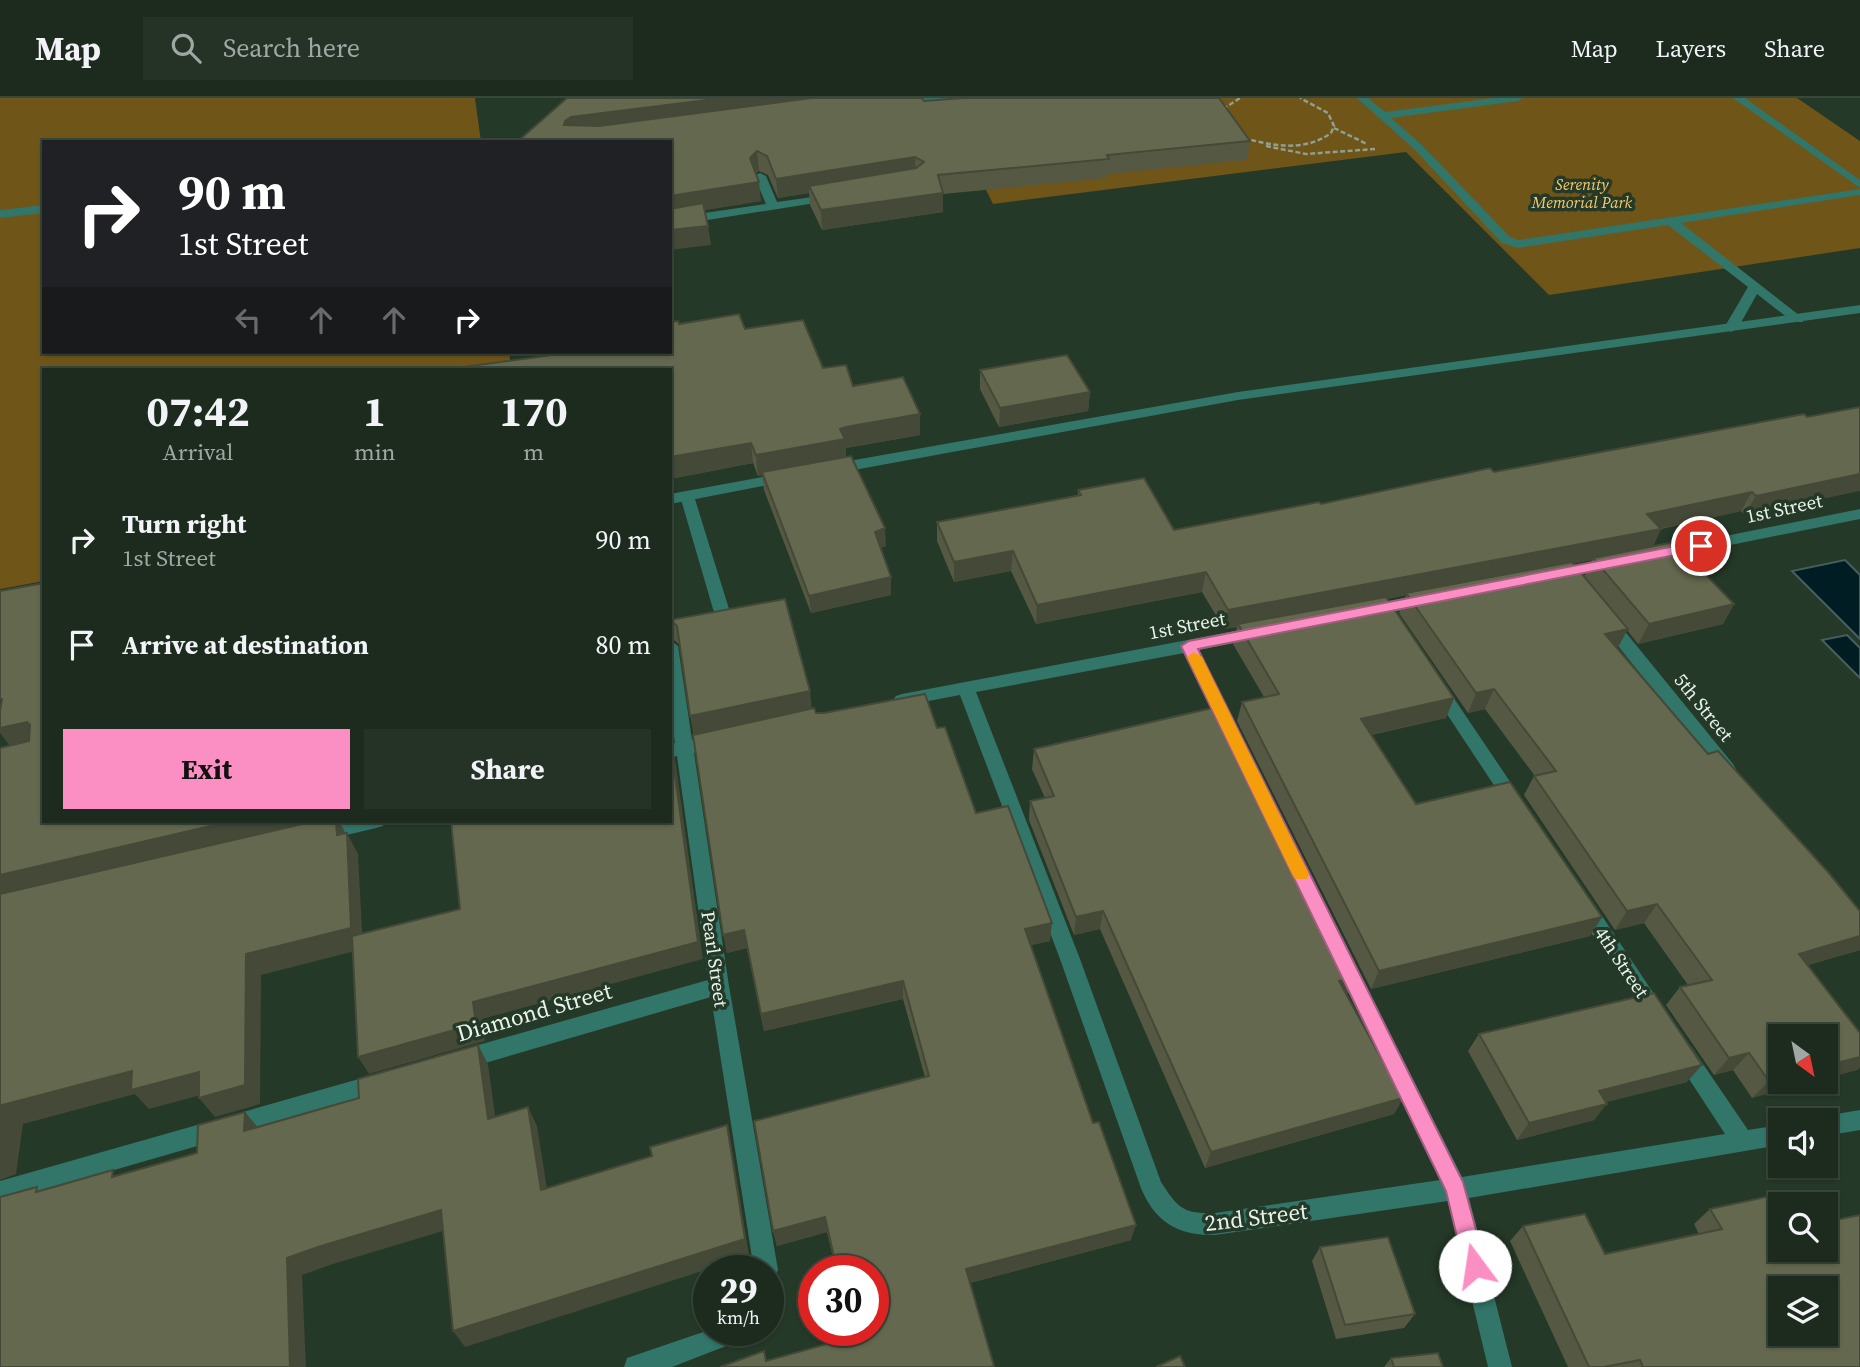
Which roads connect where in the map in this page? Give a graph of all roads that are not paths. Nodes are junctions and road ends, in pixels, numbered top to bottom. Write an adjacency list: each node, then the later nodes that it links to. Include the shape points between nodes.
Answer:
1 (948, 98): 5 (street)
2 (1362, 98): 6 (street)
3 (1518, 98): 6 (street)
4 (1738, 98): 8 (street)
5 (884, 104)
6 (1382, 116): 14 (street, via 1514,243)
7 (760, 176): 11 (street)
8 (1860, 185)
9 (1860, 192): 14 (street)
10 (851, 193): 11 (street)
11 (773, 207): 15 (street)
12 (42, 209): 13 (street)
13 (0, 214)
14 (1671, 221): 16 (street)
15 (672, 222)
16 (1755, 286): 18 (street); 19 (street)
17 (1860, 309): 18 (street)
18 (1798, 319): 19 (street)
19 (1731, 328): 20 (street, via 1238,396)
20 (821, 471)
21 (794, 476): 22 (street)
22 (687, 496): 23 (street); 28 (street)
23 (672, 499)
24 (1860, 514): 25 (street, 1st Street)
25 (1647, 557)
26 (1436, 598): 29 (street, via 1388,614)
27 (1594, 605): 39 (street, 5th Street)
28 (721, 609)
29 (1358, 613)
30 (1267, 631): 31 (street, 1st Street)
31 (1189, 646): 34 (street, 1st Street); 37 (street)
32 (672, 672): 38 (street, Pearl Street)
33 (1431, 678): 40 (street)
34 (965, 687): 35 (street, 1st Street); 52 (street, 2nd Street, via 1152,1188 1174,1218 1189,1225 1215,1224)
35 (885, 704)
36 (740, 736): 38 (street)
37 (1237, 745)
38 (678, 750): 45 (street, Pearl Street)
39 (1740, 784)
40 (1524, 817)
41 (367, 823): 42 (street)
42 (309, 836)
43 (1571, 886): 51 (street, 4th Street)
44 (1335, 942): 52 (street)
45 (719, 986): 46 (street, Diamond Street); 54 (street, Pearl Street)
46 (439, 1066)
47 (399, 1078): 53 (street)
48 (1860, 1120): 49 (street)
49 (1838, 1124)
50 (1768, 1137): 51 (street, 2nd Street)
51 (1743, 1141): 52 (street, 2nd Street)
52 (1456, 1189): 57 (street)
53 (0, 1192)
54 (764, 1255)
55 (693, 1346): 56 (street)
56 (636, 1367)
57 (1500, 1367)

